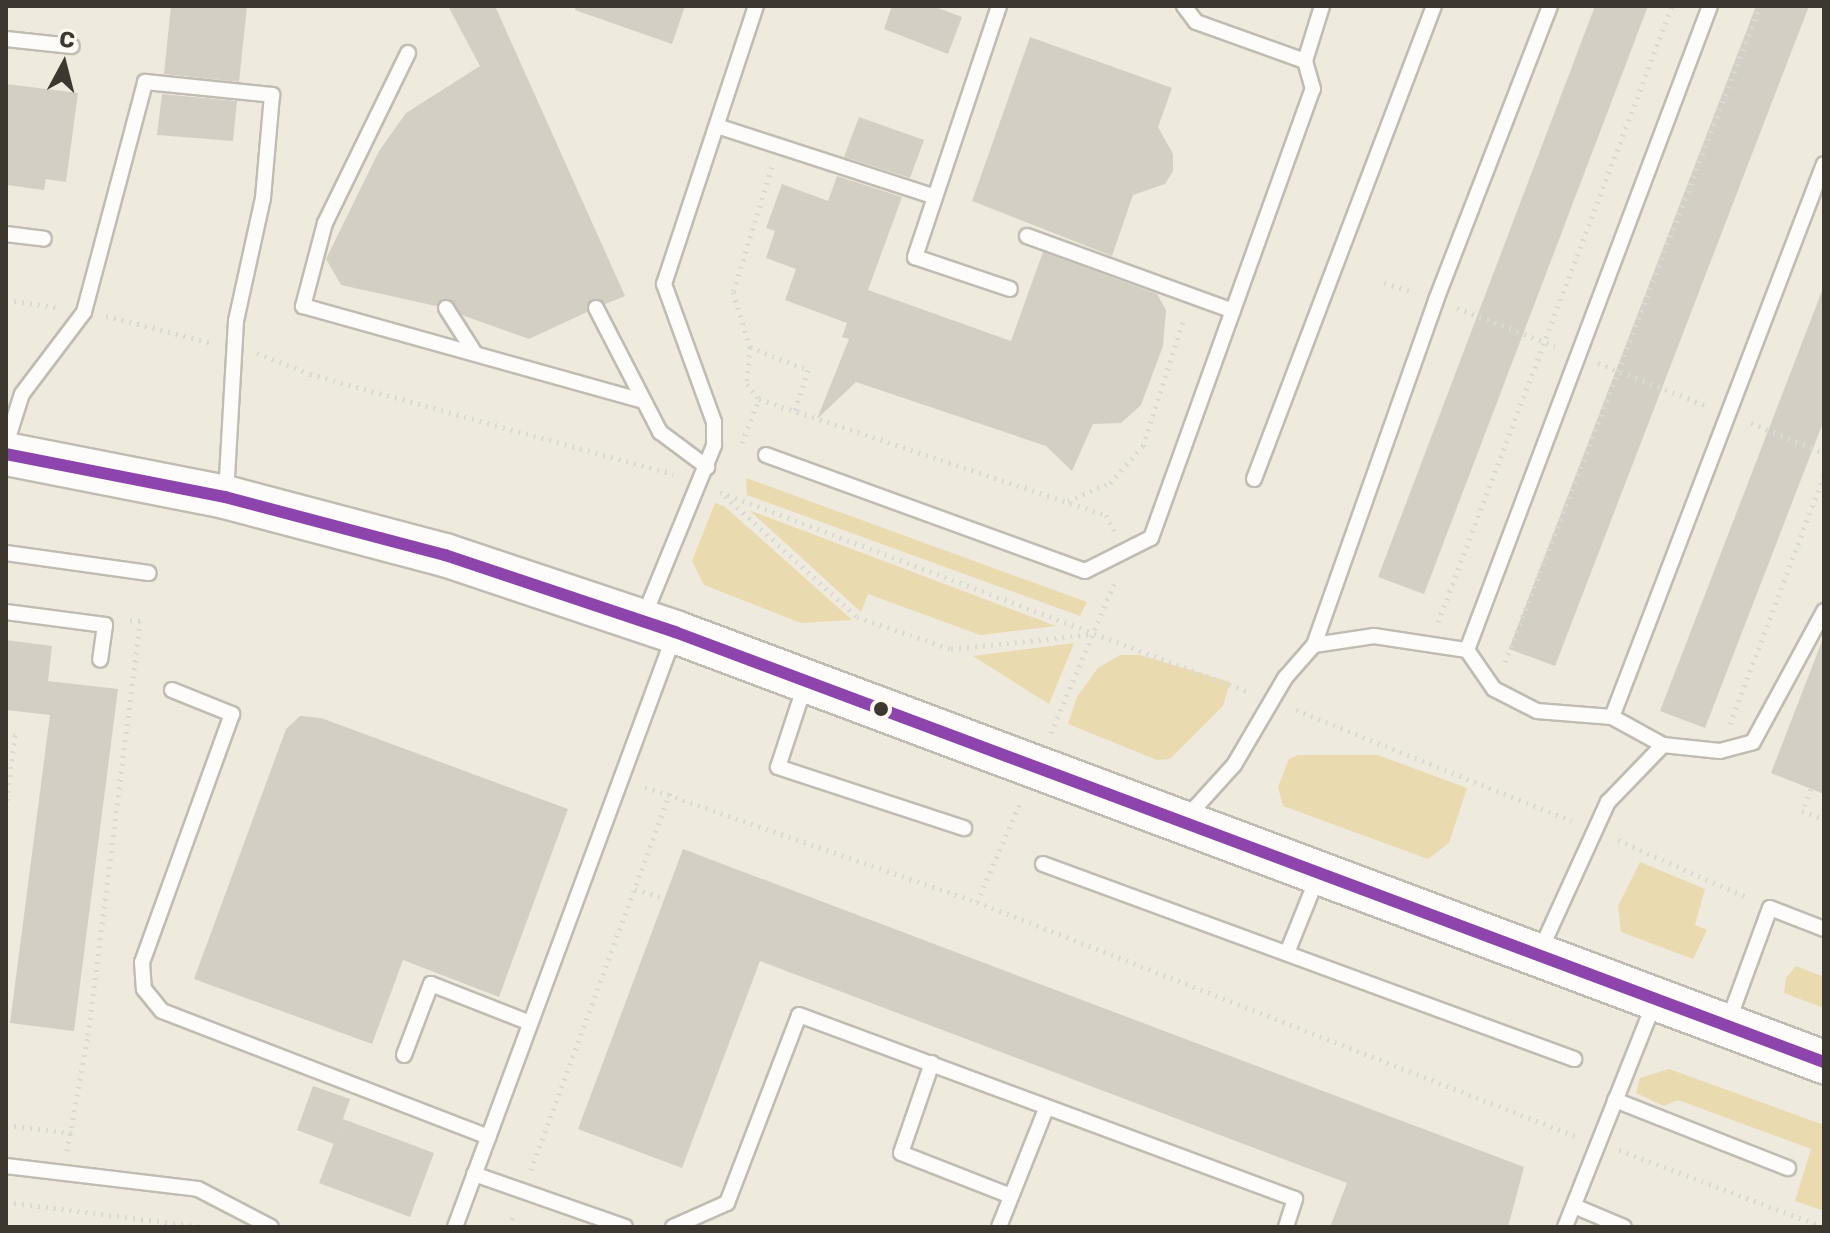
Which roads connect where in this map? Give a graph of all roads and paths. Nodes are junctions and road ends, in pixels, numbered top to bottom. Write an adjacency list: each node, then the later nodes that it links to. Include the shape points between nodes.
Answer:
1 (756, 6): 14 (lane)
2 (999, 6): 17 (lane)
3 (1184, 6): 13 (lane, via 1196,22)
4 (1322, 6): 13 (lane)
5 (1434, 6): 45 (lane)
6 (1550, 6): 25 (lane)
7 (1672, 6): 30 (path)
8 (1710, 6): 34 (lane)
9 (1760, 6): 35 (path)
10 (6, 39): 11 (lane)
11 (72, 46)
12 (408, 53): 33 (lane, via 325,223 303,306)
13 (1305, 61): 28 (lane, via 1313,89)
14 (717, 126): 15 (lane); 43 (lane, via 664,284 714,422)
15 (779, 145): 17 (lane); 31 (path, via 733,292)
16 (1824, 164): 38 (lane)
17 (935, 197): 22 (lane, via 915,257)
18 (6, 234): 20 (lane)
19 (1027, 236): 23 (lane)
20 (44, 239)
21 (1384, 283): 25 (path)
22 (1010, 289)
23 (1191, 295): 28 (lane); 48 (path, via 1143,446 1110,483)
24 (6, 300): 29 (path)
25 (1436, 300): 30 (path); 58 (lane)
26 (446, 308): 33 (lane)
27 (596, 308): 36 (lane)
28 (1233, 311): 50 (lane, via 1151,538)
29 (84, 312): 32 (path); 32 (lane, via 145,82 272,95 263,198); 39 (lane, via 22,394)
30 (1544, 342): 34 (path); 57 (path)
31 (750, 347): 37 (path, via 747,384 759,399); 37 (path, via 808,370)
32 (235, 348): 43 (path, via 325,378); 47 (lane)
33 (474, 352): 36 (lane)
34 (1576, 354): 35 (path); 59 (lane)
35 (1618, 371): 38 (path); 62 (path)
36 (640, 400): 43 (lane, via 660,432)
37 (795, 411): 48 (path)
38 (1731, 415): 40 (path); 65 (lane)
39 (6, 444)
40 (1824, 453)
41 (6, 454): 47 (main road)
42 (766, 455): 50 (lane, via 1085,571)
43 (704, 474): 46 (path); 55 (lane)
44 (1824, 475): 68 (path)
45 (1254, 479)
46 (722, 493): 56 (path); 56 (path, via 857,617 951,649)
47 (225, 497): 55 (main road, via 445,555)
48 (1067, 501): 50 (path, via 1106,515)
49 (6, 553): 51 (lane)
50 (1126, 553): 56 (path)
51 (149, 573)
52 (1824, 611): 68 (lane, via 1753,742)
53 (6, 612): 60 (lane, via 105,625)
54 (140, 621): 95 (path)
55 (659, 626): 61 (main road); 69 (lane)
56 (1095, 634): 64 (path)
57 (1431, 642): 58 (lane, via 1374,636); 59 (lane)
58 (1314, 645): 64 (lane, via 1285,678)
59 (1467, 650): 62 (lane)
60 (100, 660)
61 (806, 681): 73 (main road); 75 (lane, via 778,767)
62 (1494, 689): 65 (lane, via 1537,711)
63 (172, 690): 96 (lane, via 232,714 142,962 144,989 162,1011)
64 (1275, 702): 73 (lane, via 1234,765); 76 (path)
65 (1612, 717): 67 (lane)
66 (6, 734): 72 (path, via 15,735)
67 (1663, 745): 68 (lane); 76 (lane, via 1608,802)
68 (1720, 751)
69 (617, 786): 71 (path); 86 (lane)
70 (1811, 789): 74 (path, via 1802,811)
71 (670, 792): 79 (path); 97 (path, via 977,902)
72 (6, 807)
73 (1185, 819): 78 (main road)
74 (1824, 819)
75 (964, 828)
76 (1595, 830): 81 (path); 84 (lane)
77 (1043, 864): 83 (lane)
78 (1320, 872): 83 (lane); 84 (main road)
79 (635, 889): 80 (path); 102 (path)
80 (665, 898)
81 (1770, 908): 82 (lane); 87 (lane)
82 (1824, 929)
83 (1287, 953): 89 (lane)
84 (1538, 955): 85 (main road)
85 (1656, 1000): 87 (main road); 92 (lane)
86 (530, 1023): 88 (lane, via 431,984); 96 (lane)
87 (1728, 1023): 90 (main road)
88 (404, 1055)
89 (1574, 1059)
90 (1824, 1062)
91 (932, 1063): 93 (lane); 103 (lane, via 901,1153); 111 (lane, via 799,1015 727,1203)
92 (1615, 1100): 97 (lane); 99 (lane)
93 (1046, 1109): 103 (lane); 113 (lane, via 1295,1199)
94 (6, 1125): 95 (path)
95 (72, 1133): 100 (path)
96 (488, 1137): 101 (lane)
97 (1598, 1144): 105 (lane); 116 (path)
98 (6, 1166): 100 (lane)
99 (1788, 1168)
100 (61, 1171): 107 (lane, via 198,1189)
101 (474, 1174): 102 (lane); 108 (lane)
102 (523, 1192): 109 (path); 110 (lane)
103 (1011, 1196): 112 (lane)
104 (6, 1202): 106 (path)
105 (1574, 1206): 114 (lane); 115 (lane)
106 (205, 1227)
107 (271, 1227)
108 (455, 1227)
109 (509, 1227)
110 (625, 1227)
111 (673, 1227)
112 (999, 1227)
113 (1286, 1227)
114 (1565, 1227)
115 (1624, 1227)
116 (1824, 1227)

